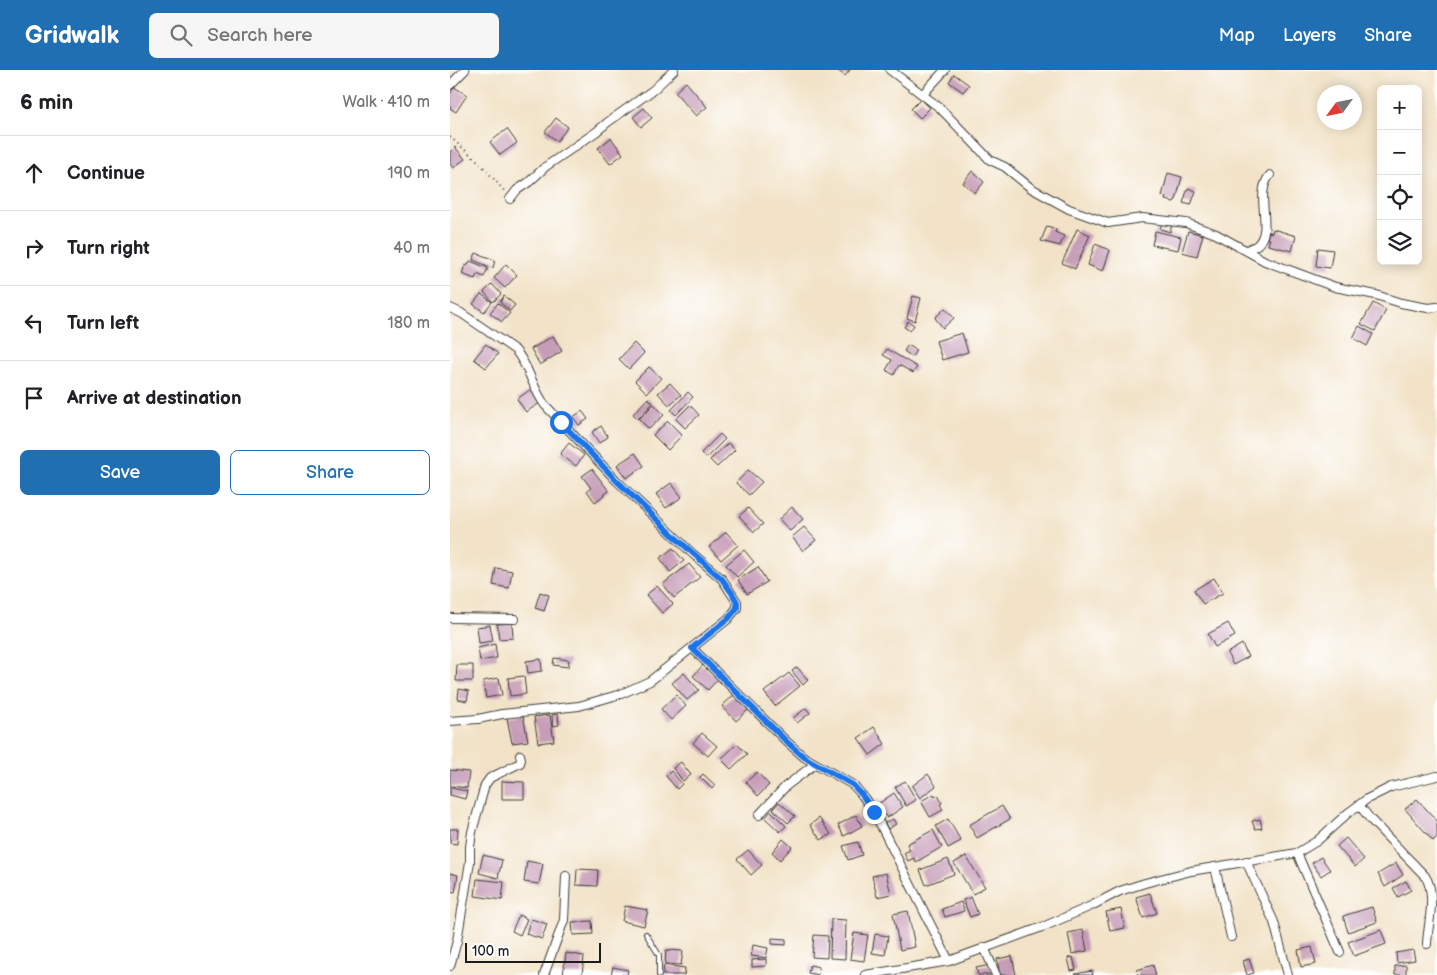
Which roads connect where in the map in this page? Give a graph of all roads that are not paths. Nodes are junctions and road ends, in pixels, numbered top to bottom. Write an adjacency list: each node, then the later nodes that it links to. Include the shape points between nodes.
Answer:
1 (464, 70): 5 (street)
2 (674, 70): 8 (street, via 653,90 545,167)
3 (890, 70): 6 (street)
4 (945, 70): 6 (street)
5 (450, 85)
6 (923, 94): 9 (street, via 990,160 1069,209 1108,223 1142,218 1186,223)
7 (1270, 175): 9 (street, via 1262,197 1265,229 1257,246)
8 (510, 199)
9 (1247, 250): 10 (street, via 1265,261 1335,287 1401,303)
10 (1437, 307)
11 (450, 308): 14 (street, via 520,355 545,405 617,481 722,579 732,593 737,608)
12 (450, 618): 13 (street)
13 (515, 619)
14 (692, 648): 15 (street, via 650,681 621,694 579,706); 17 (street, via 787,742)
15 (450, 721)
16 (520, 755): 31 (street, via 520,763 490,778 485,785 472,832 470,862)
17 (815, 764): 20 (street, via 786,786); 30 (street, via 853,785 866,800)
18 (1437, 776): 19 (street, via 1391,787)
19 (1359, 805): 21 (street, via 1318,840); 27 (street, via 1430,884)
20 (759, 815)
21 (1297, 853): 22 (street); 29 (street)
22 (1246, 861): 23 (street); 37 (street, via 1274,922)
23 (1216, 867): 26 (street); 28 (street, via 1120,891 1046,926)
24 (566, 876): 33 (street, via 564,920)
25 (646, 934): 34 (lane, via 659,955)
26 (1231, 937)
27 (1427, 944)
28 (984, 947): 30 (street); 36 (street)
29 (1340, 952)
30 (948, 961): 32 (street)
31 (450, 966)
32 (891, 973): 35 (street)
33 (544, 975)
34 (659, 975)
35 (864, 975)
36 (996, 975)
37 (1288, 975)

